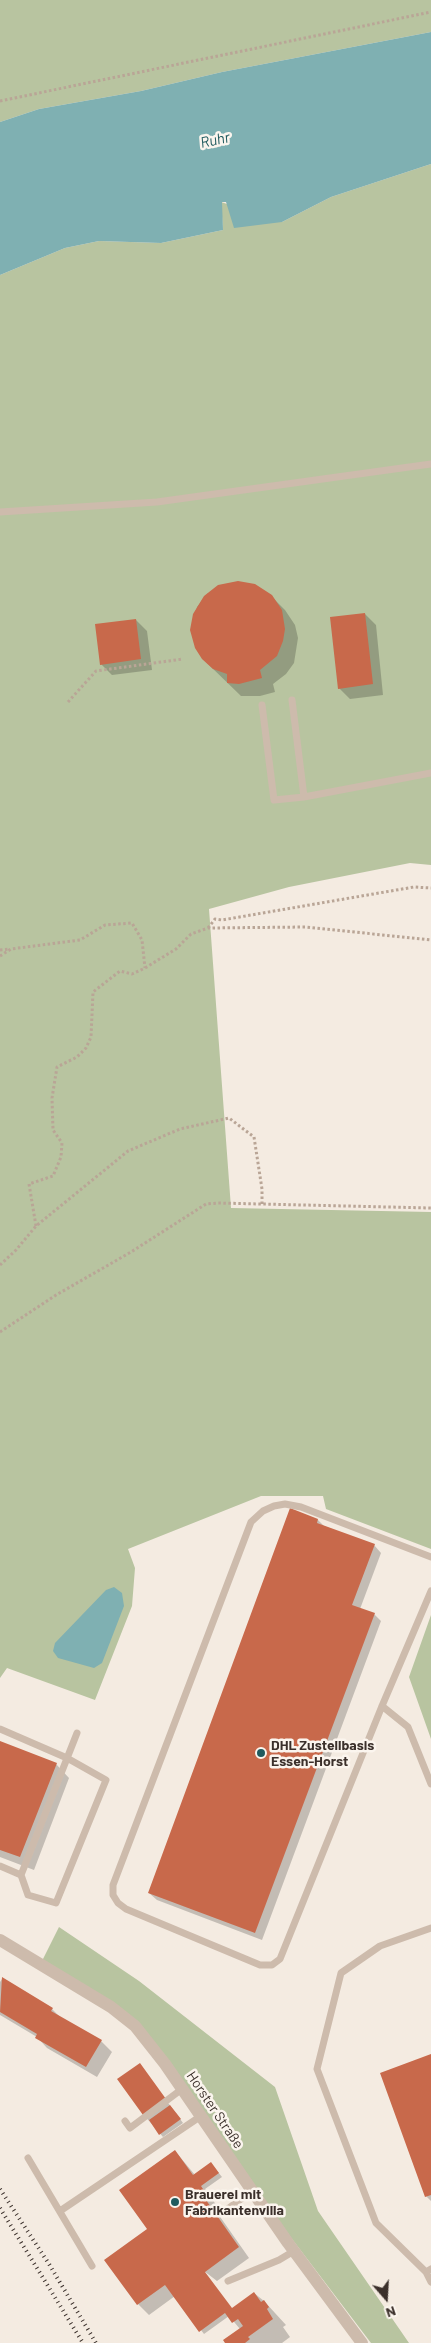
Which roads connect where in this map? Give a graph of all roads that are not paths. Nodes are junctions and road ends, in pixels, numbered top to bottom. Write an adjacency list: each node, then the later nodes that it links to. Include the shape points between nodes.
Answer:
1 (431, 464): 2 (lane, via 157,502)
2 (0, 512)
3 (292, 700): 6 (lane)
4 (262, 705): 6 (lane, via 274,800)
5 (431, 773): 6 (lane)
6 (304, 797)
7 (431, 1557): 9 (lane, via 301,1506 274,1506 263,1510 251,1522 113,1885 118,1903 260,1965 272,1965 280,1959)
8 (431, 1592): 9 (lane)
9 (382, 1706): 13 (lane, via 408,1727)
10 (0, 1729): 12 (lane)
11 (77, 1733): 12 (lane)
12 (67, 1758): 15 (lane); 15 (lane, via 106,1780 56,1903 28,1895)
13 (431, 1784)
14 (0, 1866): 15 (lane)
15 (21, 1875)
16 (431, 1928): 27 (lane, via 380,1946 341,1973 317,2069 376,2223)
17 (0, 1940): 18 (street, Horster Straße, via 111,2007 129,2022)
18 (182, 2089): 19 (street, Horster Straße); 20 (lane, via 130,2128)
19 (201, 2116): 22 (street, Horster Straße); 23 (lane)
20 (125, 2121)
21 (28, 2158): 23 (lane)
22 (252, 2191): 24 (lane); 25 (street, Horster Straße)
23 (60, 2211): 26 (lane)
24 (222, 2214)
25 (294, 2251): 28 (lane); 30 (street, Horster Straße)
26 (92, 2266)
27 (429, 2270): 29 (lane)
28 (228, 2281)
29 (431, 2282)
30 (362, 2343)

